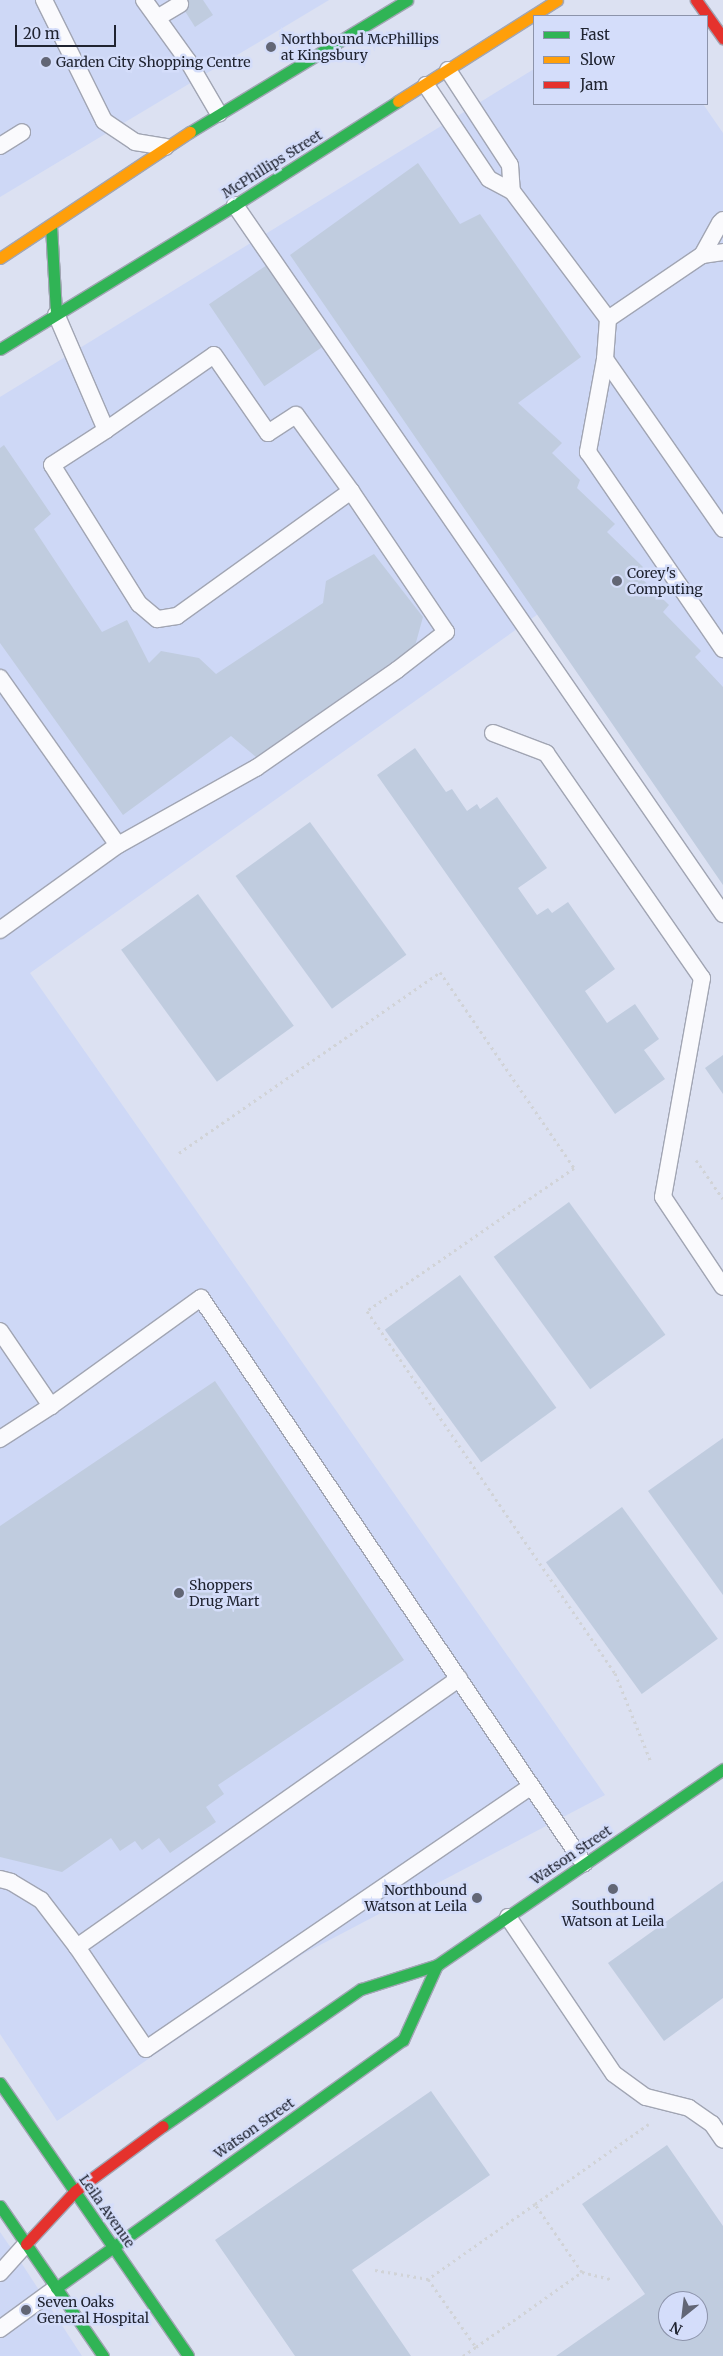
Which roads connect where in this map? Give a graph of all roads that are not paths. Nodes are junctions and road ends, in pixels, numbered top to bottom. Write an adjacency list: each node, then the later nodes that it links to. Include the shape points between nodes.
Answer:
1 (44, 0): 18 (lane, via 104,121 135,142)
2 (144, 0): 11 (lane)
3 (407, 0): 15 (street)
4 (557, 0): 8 (street, McPhillips Street)
5 (696, 0): 9 (street)
6 (180, 4): 11 (lane)
7 (533, 15): 13 (street, McPhillips Street)
8 (534, 15)
9 (707, 15)
10 (708, 17): 12 (street)
11 (157, 18): 15 (lane, via 188,61)
12 (723, 38)
13 (448, 70): 14 (street, McPhillips Street); 19 (lane, via 510,165)
14 (426, 85): 19 (lane, via 489,179); 20 (street, McPhillips Street)
15 (219, 114): 18 (street)
16 (22, 132): 17 (lane)
17 (0, 146)
18 (166, 147): 22 (street)
19 (512, 191): 27 (lane)
20 (235, 205): 26 (street, McPhillips Street); 37 (lane)
21 (723, 220): 24 (lane)
22 (51, 226): 25 (street); 26 (street)
23 (723, 252): 24 (lane)
24 (702, 255): 27 (lane)
25 (0, 258)
26 (56, 314): 28 (street, McPhillips Street); 30 (lane)
27 (608, 319): 29 (lane)
28 (0, 349)
29 (605, 359): 32 (lane); 33 (lane, via 588,452)
30 (106, 430): 31 (lane, via 214,355 268,433 296,415); 31 (lane, via 52,465 139,604 157,619 177,616)
31 (351, 491): 36 (lane, via 446,632 256,768)
32 (723, 529)
33 (723, 649)
34 (0, 678): 36 (lane)
35 (493, 733): 39 (lane, via 546,753 702,978 663,1197)
36 (118, 845): 38 (lane)
37 (723, 914)
38 (0, 930)
39 (723, 1287)
40 (0, 1330): 41 (lane)
41 (50, 1406): 42 (lane); 43 (lane, via 202,1298)
42 (0, 1439)
43 (459, 1679): 45 (lane); 49 (lane)
44 (723, 1769): 46 (street, Watson Street)
45 (531, 1786): 46 (lane); 49 (lane, via 146,2049)
46 (584, 1864): 48 (street, Watson Street)
47 (0, 1878): 49 (lane, via 42,1900)
48 (508, 1916): 50 (street, Watson Street); 52 (lane, via 614,2074 646,2097 690,2108 712,2124)
49 (77, 1946)
50 (436, 1965): 53 (street, Watson Street, via 361,1989); 56 (street, Watson Street, via 403,2040)
51 (0, 2083): 53 (street, Leila Avenue)
52 (723, 2140)
53 (75, 2191): 55 (street, Watson Street); 56 (street, Leila Avenue)
54 (0, 2206): 55 (street)
55 (26, 2244): 57 (lane); 58 (street)
56 (113, 2246): 58 (street, Watson Street); 61 (street, Leila Avenue)
57 (0, 2273)
58 (56, 2288): 59 (lane); 60 (street)
59 (0, 2329)
60 (103, 2356)
61 (188, 2356)

